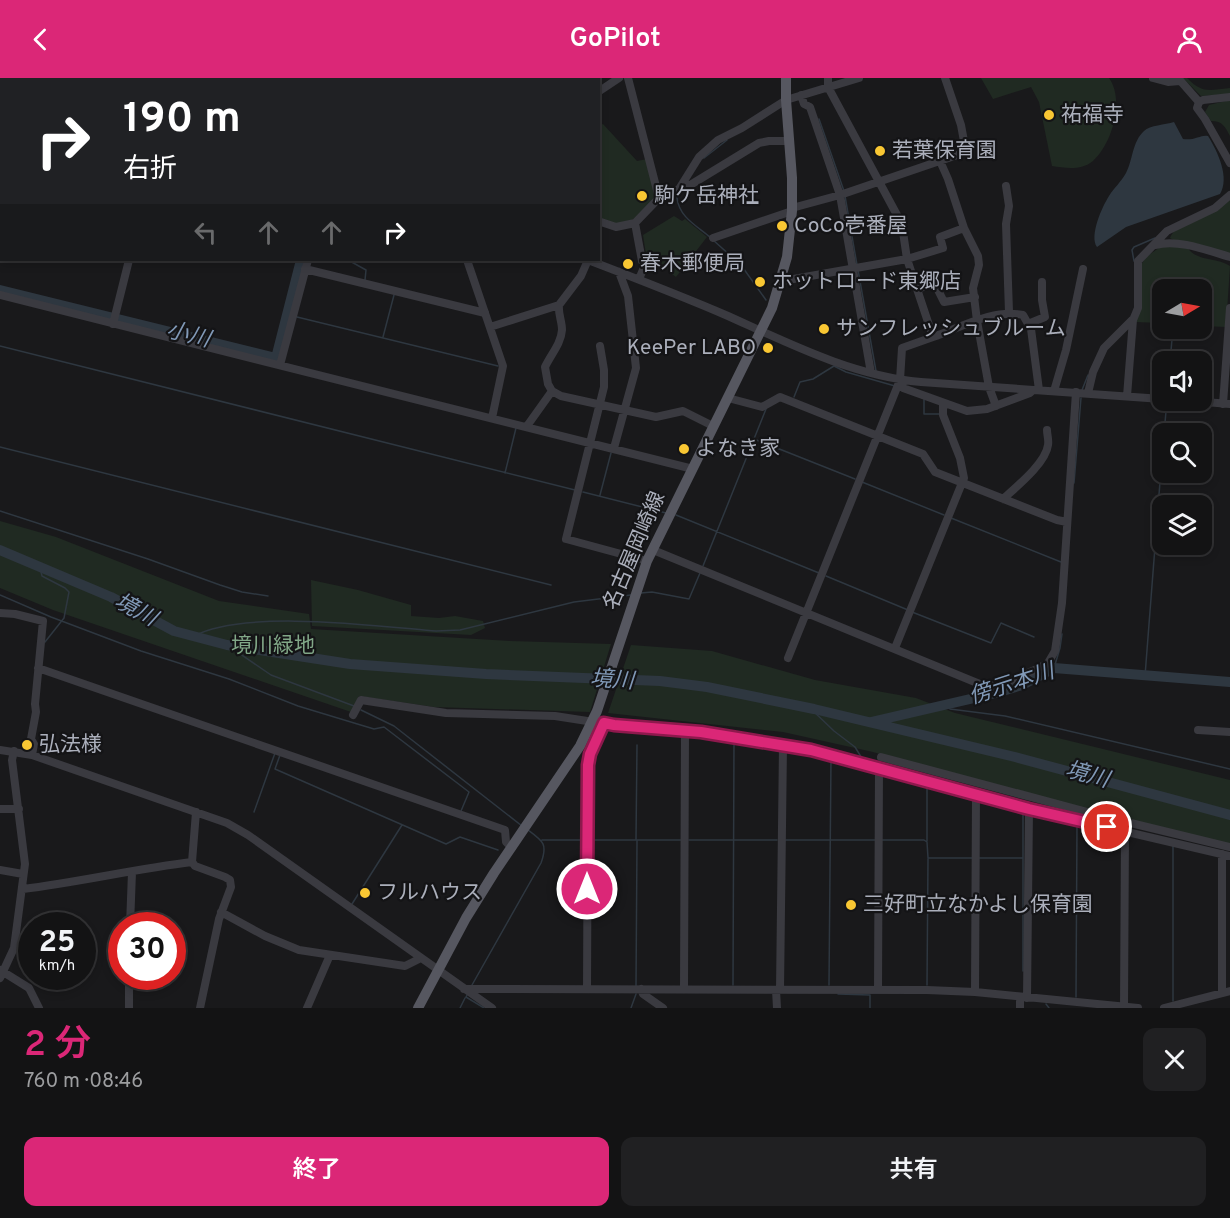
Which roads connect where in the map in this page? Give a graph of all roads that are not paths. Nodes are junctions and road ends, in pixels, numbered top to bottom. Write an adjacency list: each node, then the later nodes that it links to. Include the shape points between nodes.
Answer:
1 (619, 78): 9 (street)
2 (628, 78): 22 (street)
3 (786, 78): 12 (main road, 名古屋岡崎線)
4 (859, 78): 8 (street)
5 (945, 78): 15 (street, via 966,152)
6 (1153, 78): 7 (street)
7 (1179, 80): 13 (street)
8 (828, 83): 10 (street); 17 (street)
9 (600, 91)
10 (801, 95): 12 (street); 20 (street, via 810,107)
11 (1230, 97): 13 (street)
12 (786, 100): 14 (main road, 名古屋岡崎線); 19 (street, via 708,147)
13 (1198, 102): 16 (street, via 1197,108)
14 (789, 141): 19 (street, via 759,143); 23 (main road, 名古屋岡崎線)
15 (940, 161): 17 (street); 26 (street)
16 (1230, 163)
17 (879, 182): 20 (street); 30 (street, via 897,215)
18 (1006, 186): 47 (street)
19 (679, 189): 22 (street)
20 (840, 195): 23 (street); 36 (street)
21 (1230, 195): 28 (street, via 1215,208 1167,231)
22 (659, 198): 25 (street)
23 (792, 210): 27 (street); 40 (main road, 名古屋岡崎線)
24 (600, 222): 25 (street, via 616,227)
25 (634, 223): 39 (street, via 645,265)
26 (964, 228): 30 (street, via 940,237 943,248); 44 (street, via 978,256)
27 (713, 238)
28 (1154, 246): 29 (street, via 1193,246); 49 (street, via 1138,261 1138,308)
29 (1230, 257)
30 (907, 259): 36 (street); 42 (street)
31 (129, 261): 51 (street)
32 (467, 261): 48 (street)
33 (588, 261): 45 (street)
34 (591, 261): 38 (street)
35 (306, 264): 48 (street); 57 (street)
36 (853, 268): 40 (street); 58 (street)
37 (1083, 269): 63 (street)
38 (619, 272): 39 (street); 74 (street, via 628,296 636,368)
39 (639, 279): 54 (street)
40 (782, 281): 54 (main road, 名古屋岡崎線)
41 (1042, 282): 52 (street, via 1045,318)
42 (918, 289): 44 (street, via 936,286 944,303); 55 (street)
43 (0, 296): 51 (street)
44 (975, 297): 50 (street)
45 (560, 305): 53 (street); 62 (street, via 560,339 545,367)
46 (1230, 308): 71 (street)
47 (1009, 312): 50 (street); 52 (street, via 1023,315)
48 (486, 313): 53 (street)
49 (1133, 320): 65 (street, via 1104,348); 66 (street)
50 (977, 321): 55 (street); 60 (street)
51 (113, 324): 57 (street)
52 (1028, 324): 61 (street, via 1035,351)
53 (490, 327): 75 (street, via 503,366)
54 (761, 332): 58 (street); 67 (main road, 名古屋岡崎線)
55 (933, 338): 59 (street, via 902,348)
56 (600, 346): 72 (street, via 604,378)
57 (280, 364): 75 (street)
58 (871, 373): 59 (street)
59 (901, 380): 60 (street); 70 (street, via 903,388); 79 (street)
60 (989, 387): 61 (street); 73 (street)
61 (1035, 390): 63 (street); 73 (street)
62 (552, 391): 72 (street); 76 (street)
63 (1054, 391): 64 (street)
64 (1076, 393): 65 (street); 85 (street)
65 (1088, 393): 66 (street)
66 (1127, 396): 68 (street)
67 (728, 398): 77 (main road, 名古屋岡崎線); 79 (street, via 762,406 780,397)
68 (1152, 398)
69 (1212, 403): 71 (street)
70 (943, 404): 73 (street, via 967,411); 83 (street, via 946,425 960,458)
71 (1227, 404)
72 (600, 406): 74 (street); 80 (street)
73 (996, 406)
74 (624, 411): 77 (street, via 656,417 683,411); 81 (street)
75 (492, 418): 76 (street)
76 (527, 426): 80 (street)
77 (713, 426): 82 (main road, 名古屋岡崎線)
78 (1047, 430): 84 (street, via 1046,453)
79 (877, 436): 83 (street, via 923,454 935,472); 89 (street)
80 (590, 442): 81 (street); 87 (street, via 566,539)
81 (614, 448): 82 (street)
82 (693, 469): 86 (main road, 名古屋岡崎線)
83 (962, 483): 84 (street); 90 (street)
84 (1003, 499): 85 (street)
85 (1067, 522): 90 (street, via 1057,643 1048,663 987,687)
86 (653, 550): 87 (main road, 名古屋岡崎線); 89 (street)
87 (647, 561): 94 (main road, 名古屋岡崎線)
88 (0, 613): 92 (street, via 43,621)
89 (805, 613): 90 (street); 91 (street)
90 (896, 648)
91 (788, 658)
92 (38, 668): 101 (street); 111 (street, via 505,830 506,842)
93 (354, 715): 94 (street, via 361,699 446,713)
94 (598, 718): 96 (street, via 614,725); 111 (main road, 名古屋岡崎線); 125 (street, via 588,765)
95 (1198, 730): 97 (street)
96 (685, 732): 98 (street); 127 (street)
97 (1230, 732)
98 (783, 745): 103 (street); 129 (street)
99 (0, 750): 100 (street)
100 (14, 751): 101 (street); 106 (street)
101 (32, 755): 108 (street)
102 (881, 757): 110 (street)
103 (879, 769): 104 (street); 130 (street)
104 (976, 794): 107 (street); 131 (street)
105 (0, 809): 106 (street)
106 (19, 809): 116 (street)
107 (1029, 809): 109 (street); 133 (street)
108 (196, 812): 113 (street); 121 (street, via 248,835)
109 (1125, 831): 112 (street); 136 (street)
110 (1230, 847)
111 (512, 848): 122 (main road, 名古屋岡崎線, via 466,918)
112 (1226, 855): 132 (street)
113 (192, 862): 115 (street); 119 (street, via 230,880)
114 (0, 870): 116 (street)
115 (132, 872): 117 (street); 118 (street)
116 (23, 874): 117 (street)
117 (22, 889): 123 (street, via 14,948)
118 (131, 912)
119 (221, 912): 120 (street, via 299,950); 139 (street)
120 (330, 955): 121 (street, via 405,966); 140 (street)
121 (422, 958): 122 (street)
122 (438, 971): 124 (street); 141 (main road, 名古屋岡崎線)
123 (1, 974): 137 (street, via 29,988)
124 (464, 989): 125 (street); 142 (street)
125 (587, 989): 126 (street)
126 (641, 989): 127 (street); 143 (street)
127 (684, 989): 129 (street)
128 (129, 990): 138 (street)
129 (778, 990): 130 (street); 144 (street)
130 (878, 990): 131 (street)
131 (975, 992): 133 (street)
132 (1226, 992): 134 (street)
133 (1024, 998): 135 (street); 145 (street)
134 (1183, 1006): 147 (street)
135 (1113, 1007): 136 (street)
136 (1124, 1007): 146 (street)
137 (39, 1008)
138 (129, 1008)
139 (200, 1008)
140 (307, 1008)
141 (418, 1008)
142 (492, 1008)
143 (663, 1008)
144 (777, 1008)
145 (1020, 1008)
146 (1138, 1008)
147 (1164, 1008)

